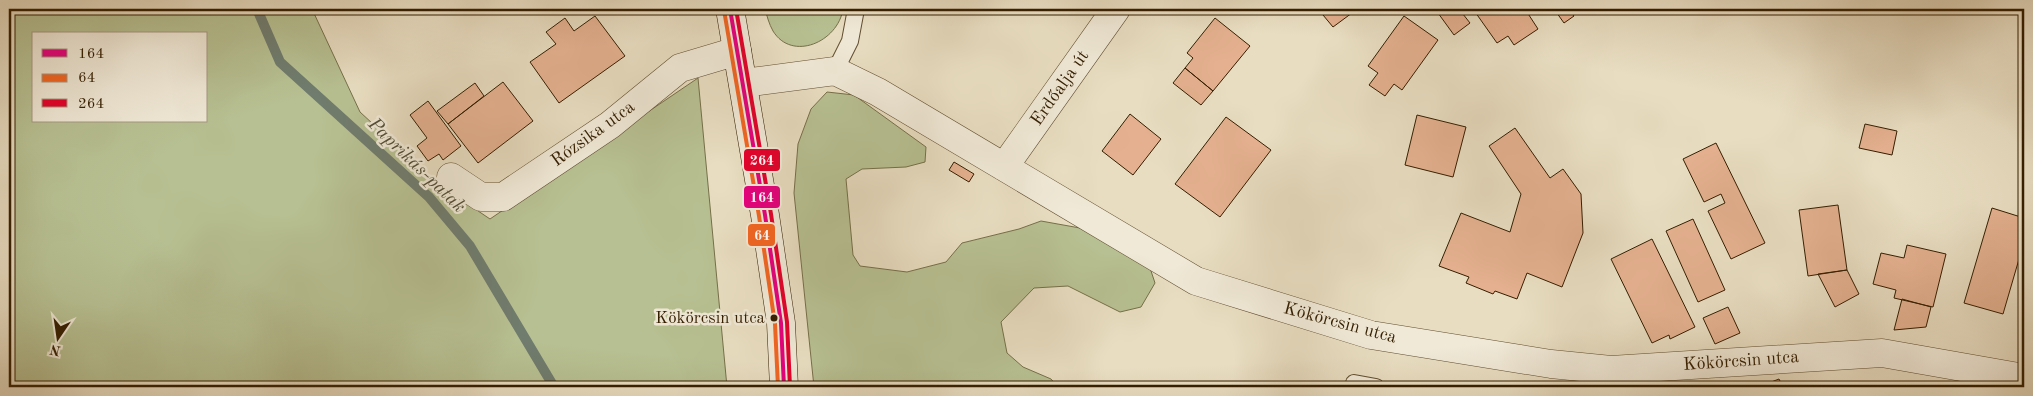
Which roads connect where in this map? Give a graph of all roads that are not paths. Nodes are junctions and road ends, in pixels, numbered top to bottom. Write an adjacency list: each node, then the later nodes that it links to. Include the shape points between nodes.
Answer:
1 (730, 9): 4 (street)
2 (856, 9): 5 (lane, via 850,41)
3 (1116, 9): 7 (street, Erdőalja út)
4 (737, 51): 6 (street); 8 (street, Rózsika utca, via 680,68 610,125 503,197 481,197)
5 (835, 71): 6 (street); 7 (street, Kökörcsin utca, via 878,92)
6 (743, 83): 11 (street, via 781,323)
7 (1004, 167): 9 (street, Kökörcsin utca, via 1196,281 1371,335 1551,364 1611,370 1882,352)
8 (451, 177)
9 (2024, 378)
10 (1354, 383): 12 (lane)
11 (784, 387)
12 (1376, 387)

